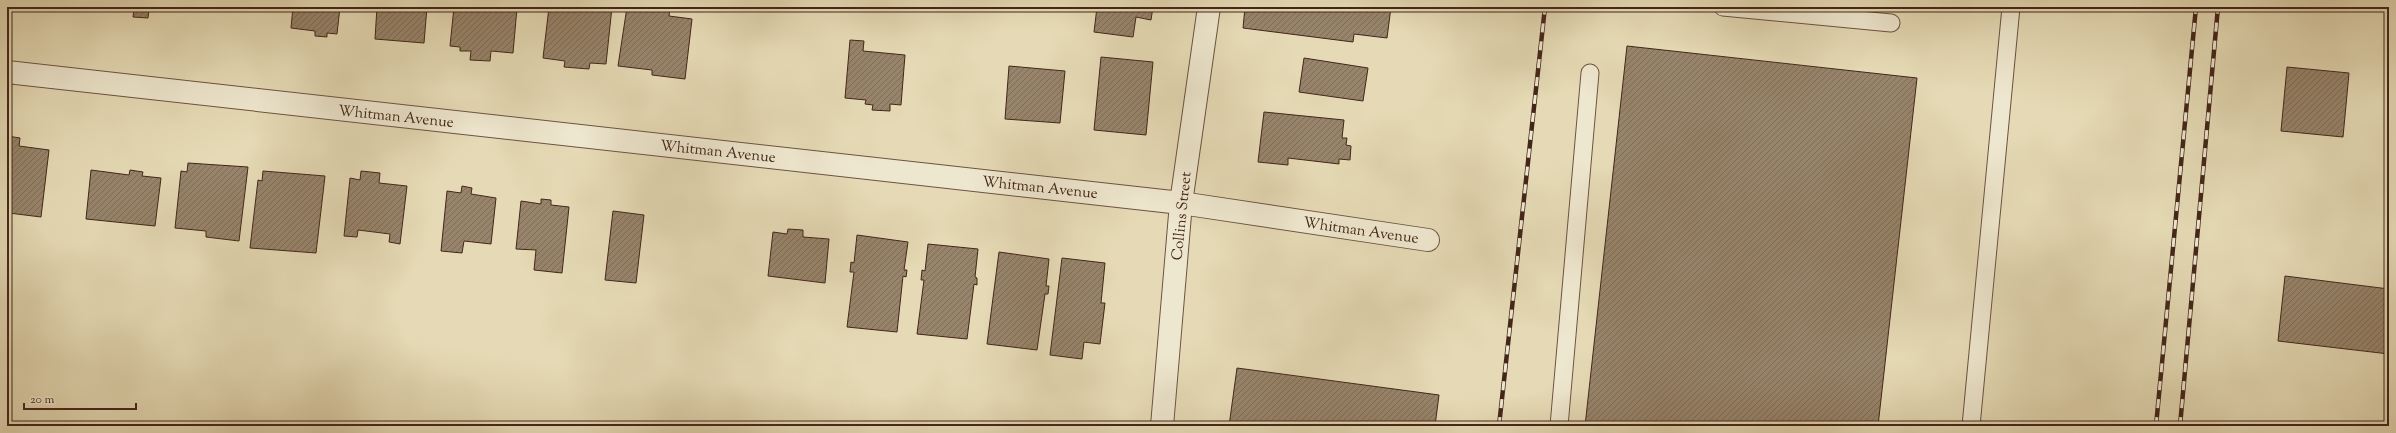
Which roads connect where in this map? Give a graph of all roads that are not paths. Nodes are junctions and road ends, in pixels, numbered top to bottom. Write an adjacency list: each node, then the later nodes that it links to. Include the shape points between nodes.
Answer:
1 (1209, 7): 7 (street, Collins Street)
2 (1723, 7): 4 (lane)
3 (2011, 7): 11 (lane)
4 (1891, 24)
5 (7, 72): 7 (street, Whitman Avenue)
6 (1590, 73): 10 (lane)
7 (1181, 203): 8 (street, Whitman Avenue); 9 (street, Collins Street)
8 (1428, 240)
9 (1162, 426)
10 (1559, 426)
11 (1971, 426)

